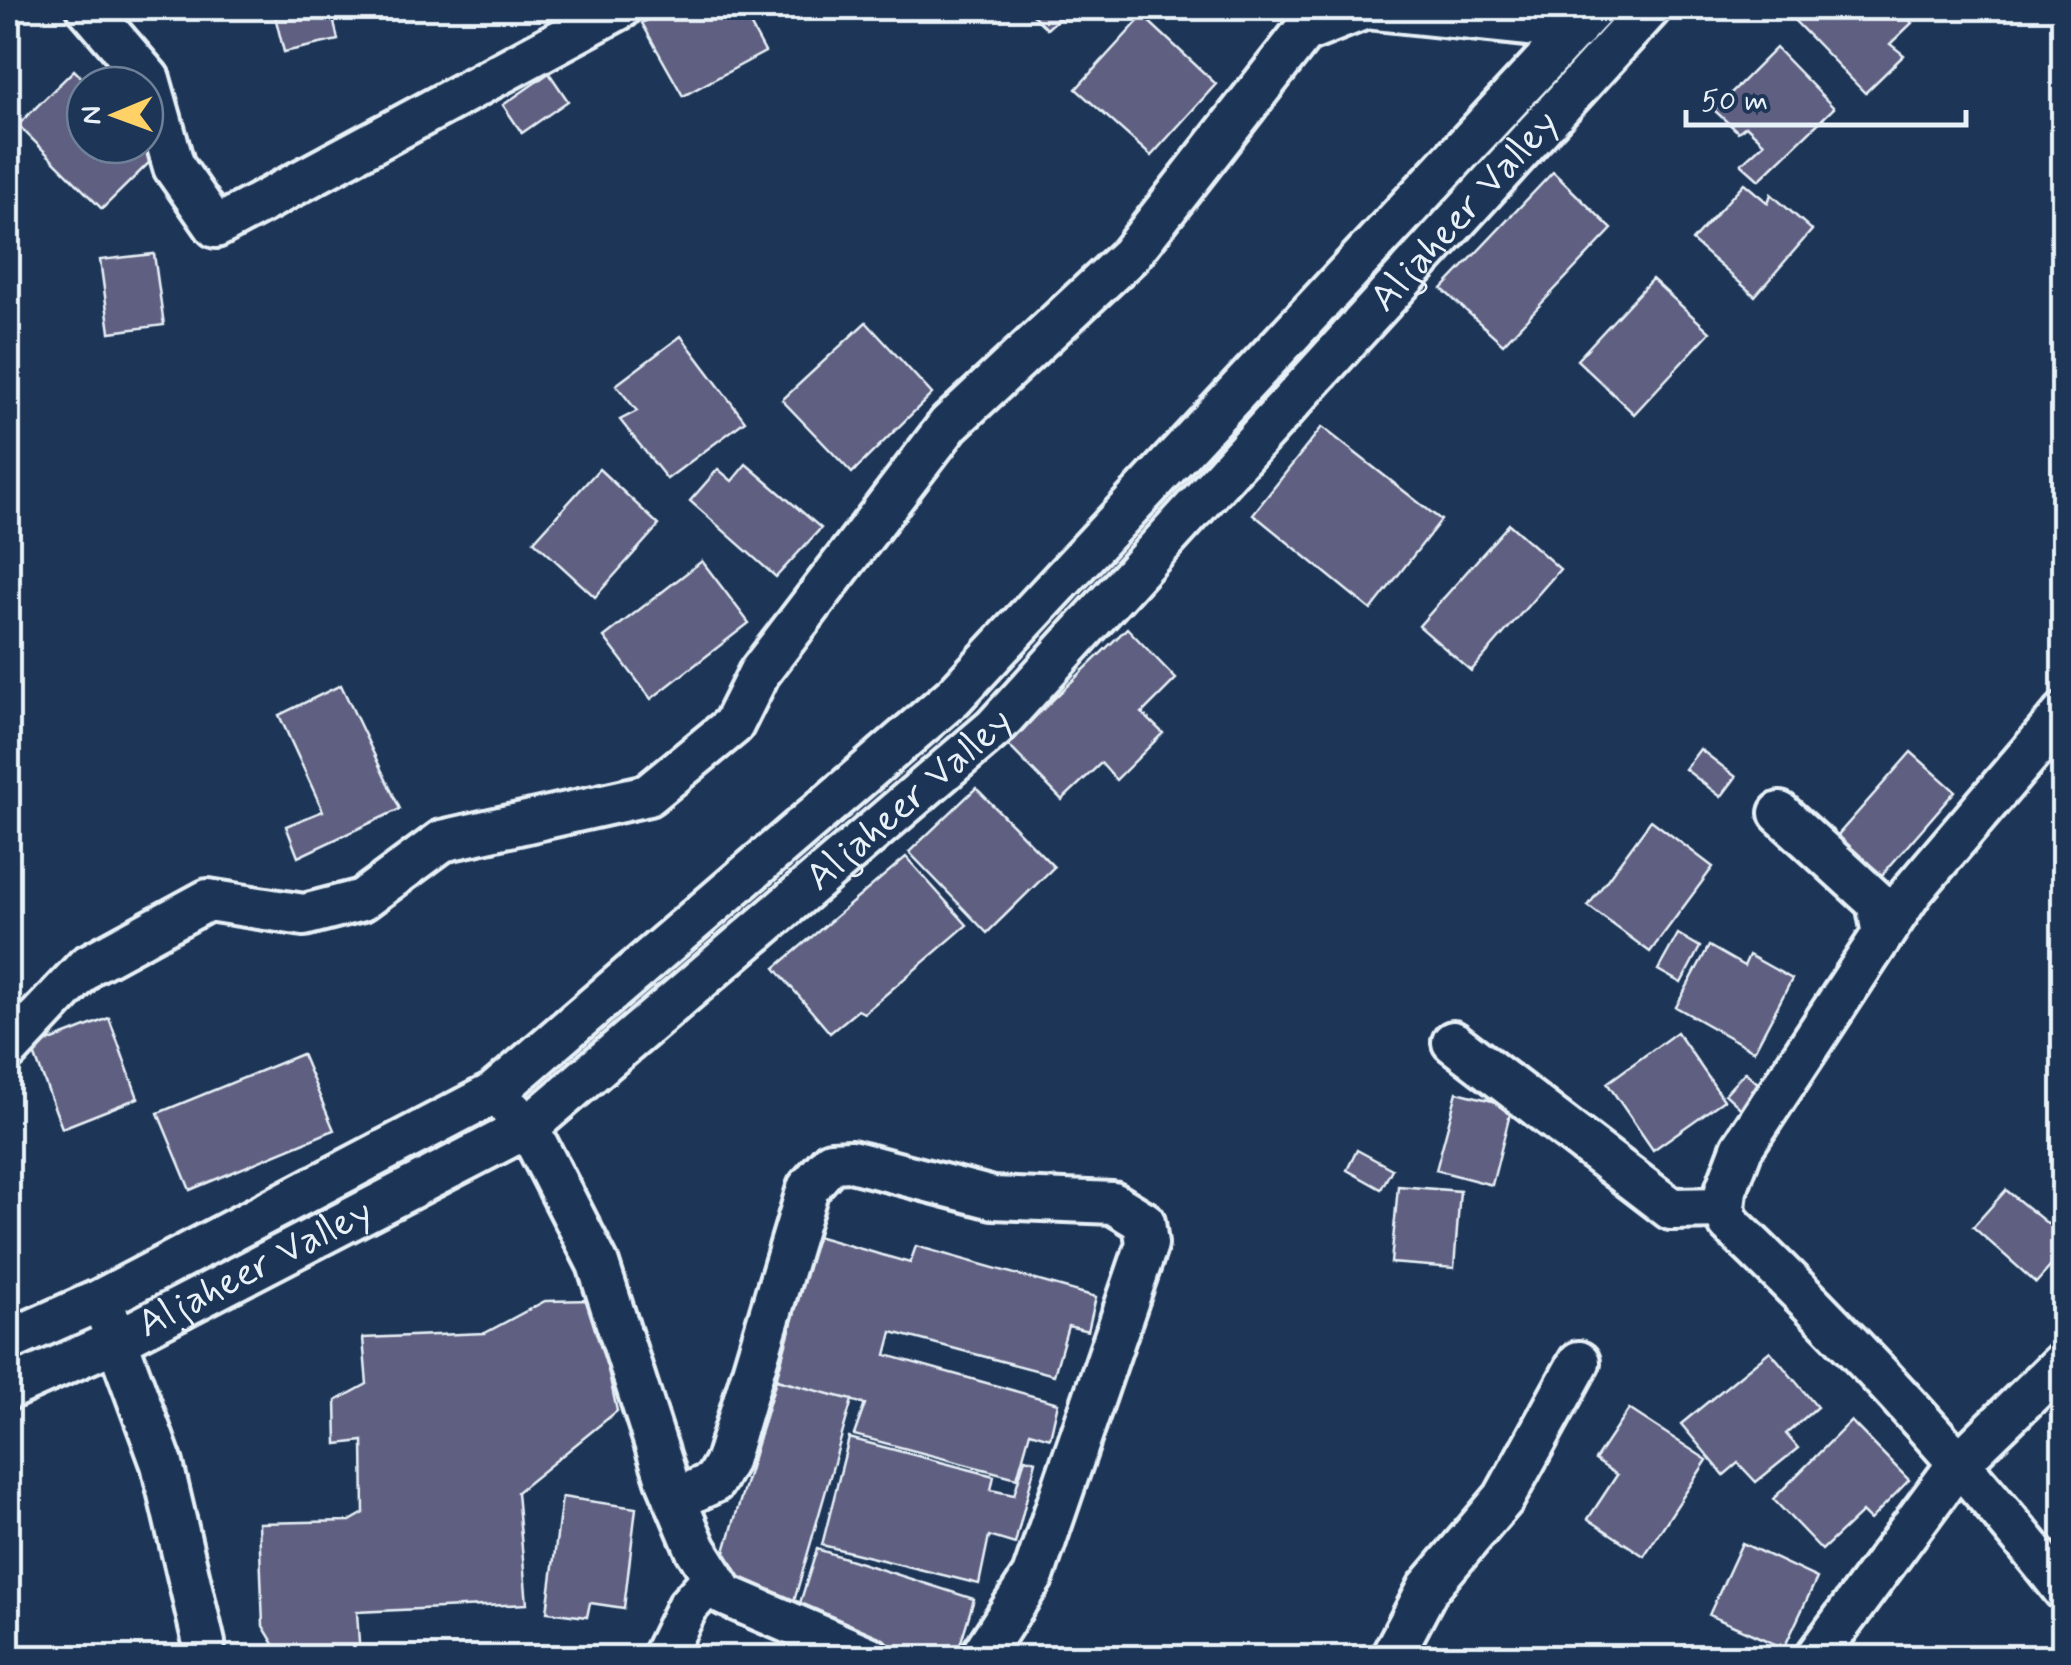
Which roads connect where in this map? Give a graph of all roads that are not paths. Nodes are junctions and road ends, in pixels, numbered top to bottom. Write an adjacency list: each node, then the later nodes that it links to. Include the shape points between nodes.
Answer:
1 (88, 8): 2 (street, via 150,79 174,168 216,228)
2 (620, 8)
3 (1650, 8): 11 (street, Aljaheer Valley, via 994,728)
4 (1584, 19): 9 (street, via 1366,8 1303,33 1130,255 949,424 758,673 733,725 648,795 442,840 362,900 304,915 208,900 87,966); 10 (street, Aljaheer Valley, via 954,696)
5 (2064, 713): 7 (street)
6 (1780, 814): 7 (street, via 1877,902)
7 (1883, 934): 12 (street, via 1742,1148)
8 (1453, 1042): 12 (street, via 1671,1209)
9 (8, 1050)
10 (494, 1093): 11 (street); 13 (street, Aljaheer Valley)
11 (528, 1127): 14 (street, Aljaheer Valley); 20 (street, via 598,1264)
12 (1724, 1208): 19 (street, via 1729,1223 1822,1312)
13 (100, 1300): 14 (street); 15 (street, Aljaheer Valley)
14 (118, 1340): 18 (street, Aljaheer Valley); 23 (street, via 162,1464)
15 (8, 1341)
16 (1579, 1362): 27 (street, via 1504,1498 1428,1588)
17 (2064, 1362): 19 (street)
18 (8, 1389)
19 (1958, 1464): 22 (street); 28 (street)
20 (675, 1500): 21 (street); 26 (street, via 714,1482 726,1461 808,1188 831,1162 850,1161 993,1198 1113,1202 1144,1222 1147,1244 1034,1576)
21 (714, 1577): 24 (street, via 687,1607); 25 (street, via 725,1595)
22 (2064, 1590)
23 (202, 1658)
24 (662, 1658)
25 (871, 1658)
26 (980, 1658)
27 (1391, 1658)
28 (1815, 1658)

